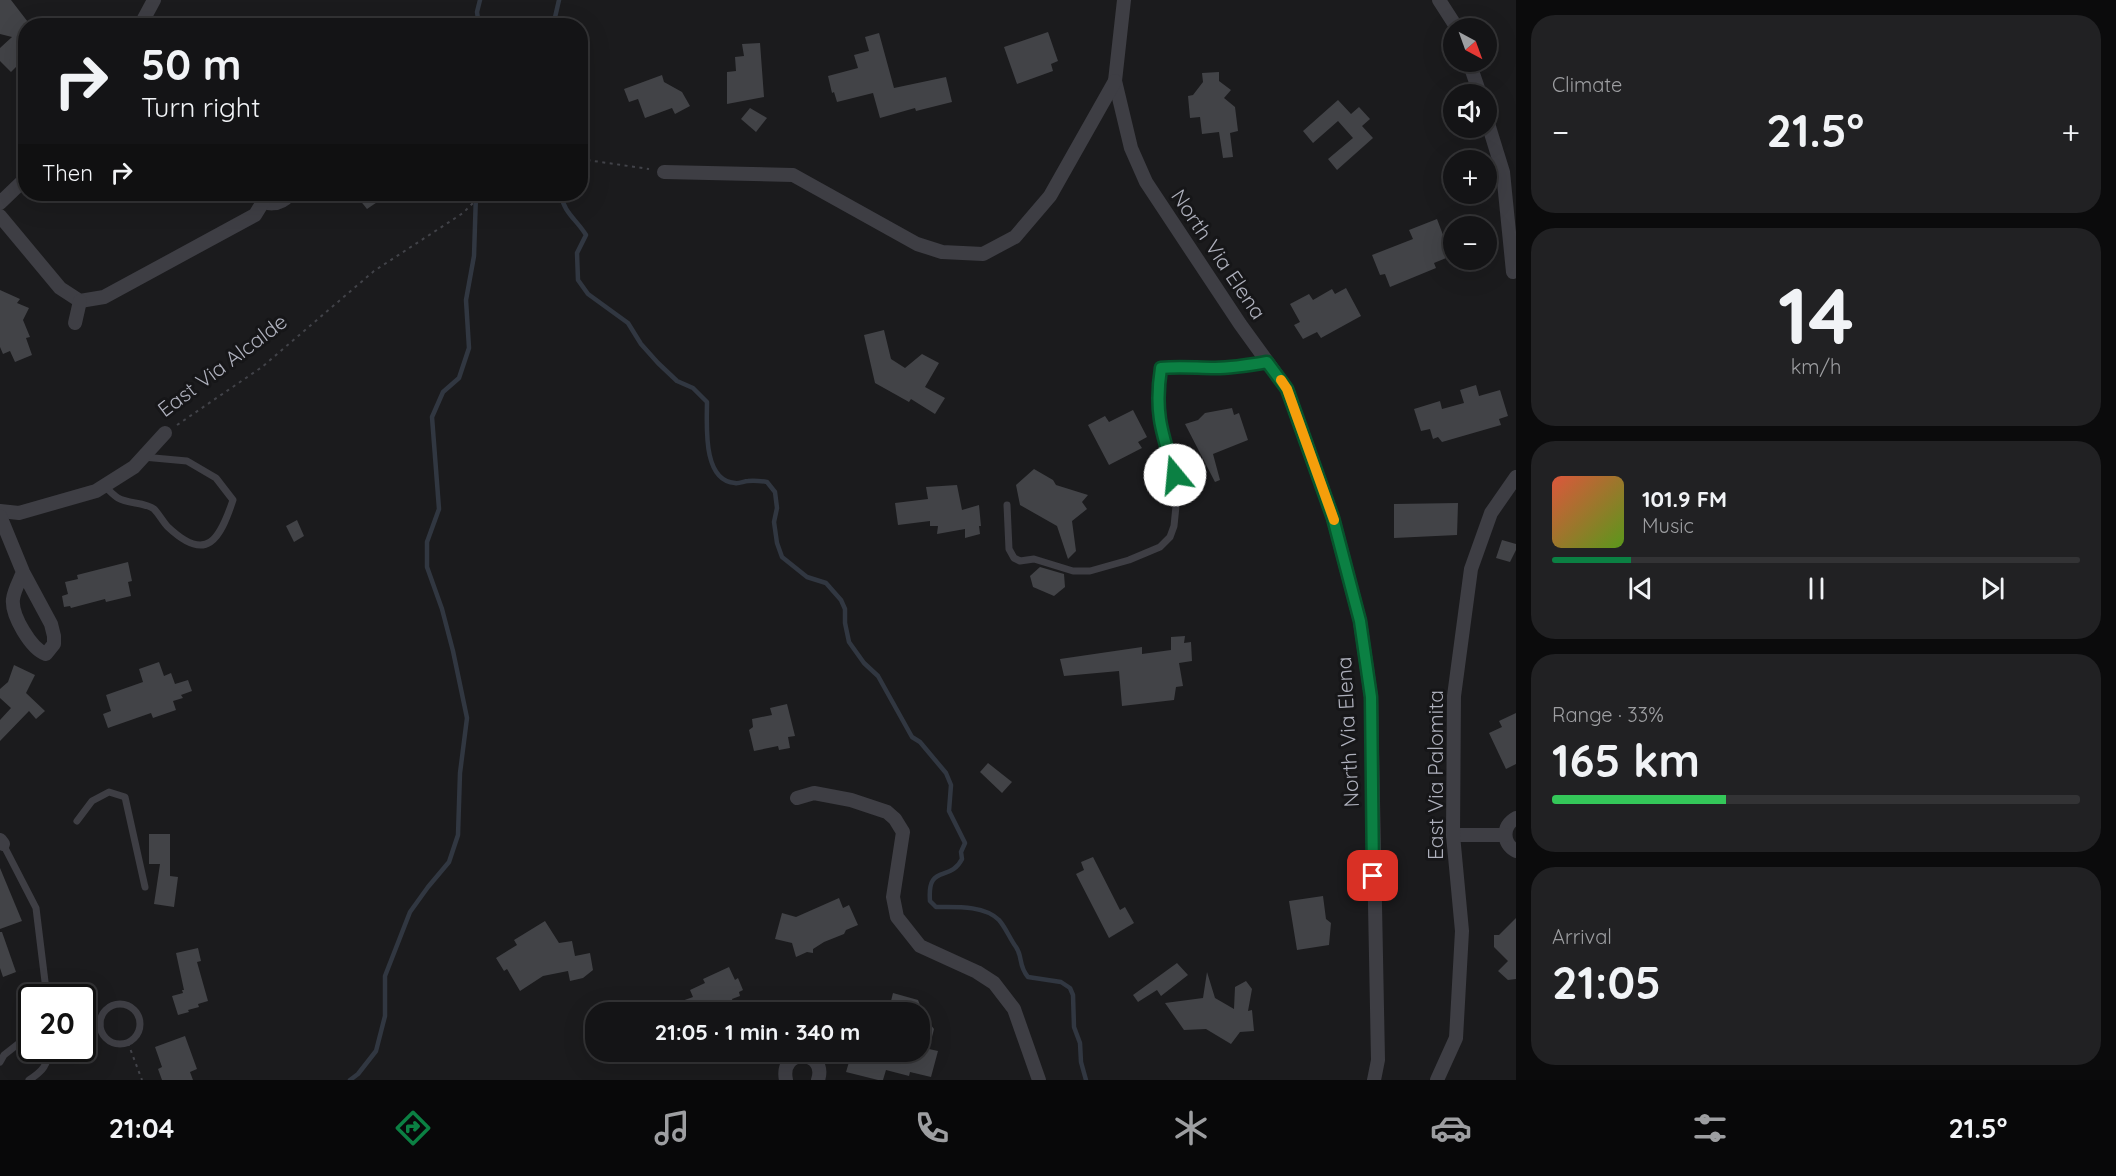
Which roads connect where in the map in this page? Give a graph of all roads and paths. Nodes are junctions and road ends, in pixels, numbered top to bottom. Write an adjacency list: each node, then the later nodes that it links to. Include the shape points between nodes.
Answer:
1 (154, 0): 4 (street)
2 (1124, 0): 6 (street)
3 (1439, 0): 5 (street)
4 (144, 18)
5 (1451, 18)
6 (1115, 81): 9 (street, via 1050,196 1015,237 982,254 942,252 917,244 794,175); 18 (street, North Via Elena, via 1131,148 1146,182)
7 (1492, 138): 15 (street, via 1503,172)
8 (588, 160): 9 (path)
9 (664, 172)
10 (18, 186): 13 (street)
11 (258, 201): 16 (street, via 255,214 104,297)
12 (475, 201): 19 (path, East Via Alcalde, via 463,213 374,271 262,367)
13 (0, 203)
14 (0, 216): 16 (street, via 60,288)
15 (1513, 272)
16 (80, 301): 17 (street)
17 (75, 322)
18 (1267, 362): 23 (lane, via 1161,368 1157,405 1175,475 1176,506 1170,537 1160,548 1090,571 1073,571 1034,559 1020,561 1009,549); 47 (street, North Via Elena, via 1291,400 1333,518 1360,621 1371,697 1378,1060)
19 (165, 433): 20 (street, East Via Alcalde)
20 (143, 457): 22 (street, East Via Alcalde); 22 (lane, via 187,461 216,478 233,500 214,541 203,545 186,543 153,508 119,499)
21 (1516, 477): 30 (street, East Via Palomita, via 1491,513 1471,569 1454,696)
22 (104, 486): 24 (street, East Via Alcalde, via 19,513)
23 (1007, 505)
24 (0, 511)
25 (0, 516): 26 (street)
26 (23, 572): 26 (street, via 13,599 14,608 26,637 46,654 54,644 51,624)
27 (797, 798): 46 (street, via 814,794 851,800 887,812 895,819 903,832 893,897 897,917 920,946 994,983 1014,1009)
28 (1516, 819): 31 (street)
29 (77, 821): 34 (lane, via 92,801 110,792 125,797)
30 (1454, 835): 31 (street); 48 (street, East Via Palomita, via 1462,931 1456,1038)
31 (1505, 835): 33 (street)
32 (1, 842): 35 (lane, via 36,908)
33 (1516, 851)
34 (145, 887)
35 (45, 984)
36 (96, 1024): 37 (lane)
37 (100, 1024): 39 (lane, via 109,1041); 39 (lane, via 108,1008 119,1003 130,1006 139,1015 141,1028)
38 (18, 1043): 40 (lane)
39 (128, 1043): 43 (path)
40 (0, 1062)
41 (48, 1062): 42 (lane, via 40,1074)
42 (29, 1080)
43 (142, 1080)
44 (786, 1080): 45 (street, via 788,1064 802,1056 817,1064)
45 (818, 1080)
46 (1039, 1080)
47 (1374, 1080)
48 (1437, 1080)

